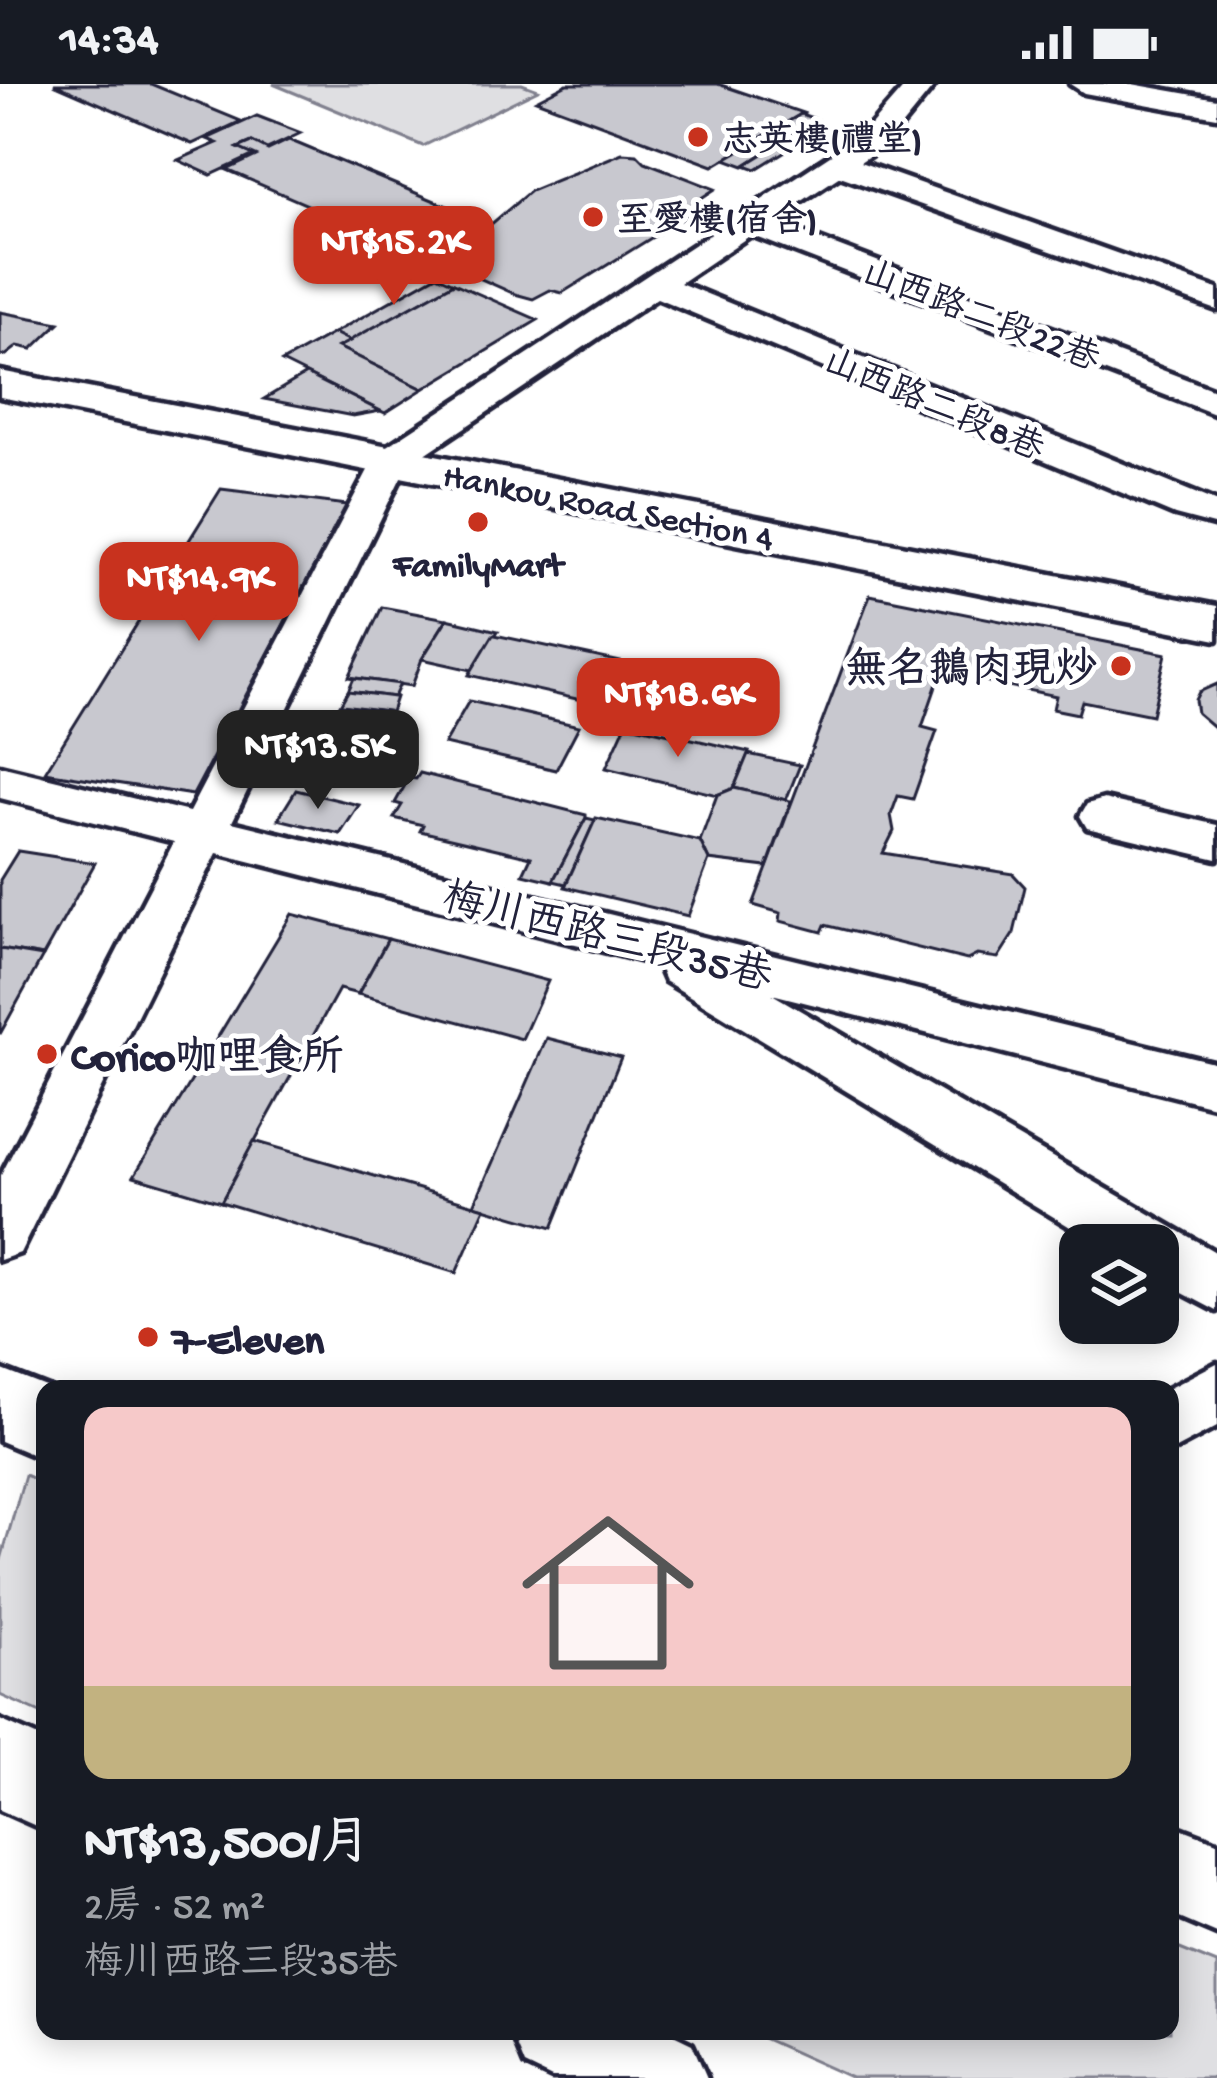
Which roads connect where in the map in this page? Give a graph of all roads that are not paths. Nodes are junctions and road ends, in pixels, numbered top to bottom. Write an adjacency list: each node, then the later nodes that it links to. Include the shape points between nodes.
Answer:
1 (922, 84): 4 (street, via 876,138)
2 (1084, 84): 3 (street)
3 (1217, 108)
4 (836, 164): 5 (street); 7 (street)
5 (748, 223): 6 (street); 9 (street, 山西路二段22巷)
6 (654, 285): 10 (street); 11 (street, 山西路二段8巷)
7 (1217, 300)
8 (0, 384): 10 (street, Hankou Road Section 4)
9 (1217, 404)
10 (390, 460): 12 (street, Hankou Road Section 4); 15 (street)
11 (1217, 514)
12 (1217, 623)
13 (0, 782): 15 (street, 梅川西路三段35巷)
14 (1103, 816): 16 (street)
15 (203, 833): 17 (street, 梅川西路三段35巷); 20 (street)
16 (1217, 842)
17 (647, 946): 18 (street, 梅川西路三段35巷); 19 (street)
18 (1217, 1084)
19 (1115, 1224)
20 (0, 1235)
21 (1179, 1262): 22 (street)
22 (1217, 1285)
23 (1217, 1392): 25 (street)
24 (0, 1405): 26 (street)
25 (1179, 1417)
26 (36, 1419)
27 (0, 1764): 28 (street)
28 (36, 1782)
29 (1179, 1873): 30 (street)
30 (1217, 1888)
31 (578, 2040): 32 (street)
32 (658, 2078)

